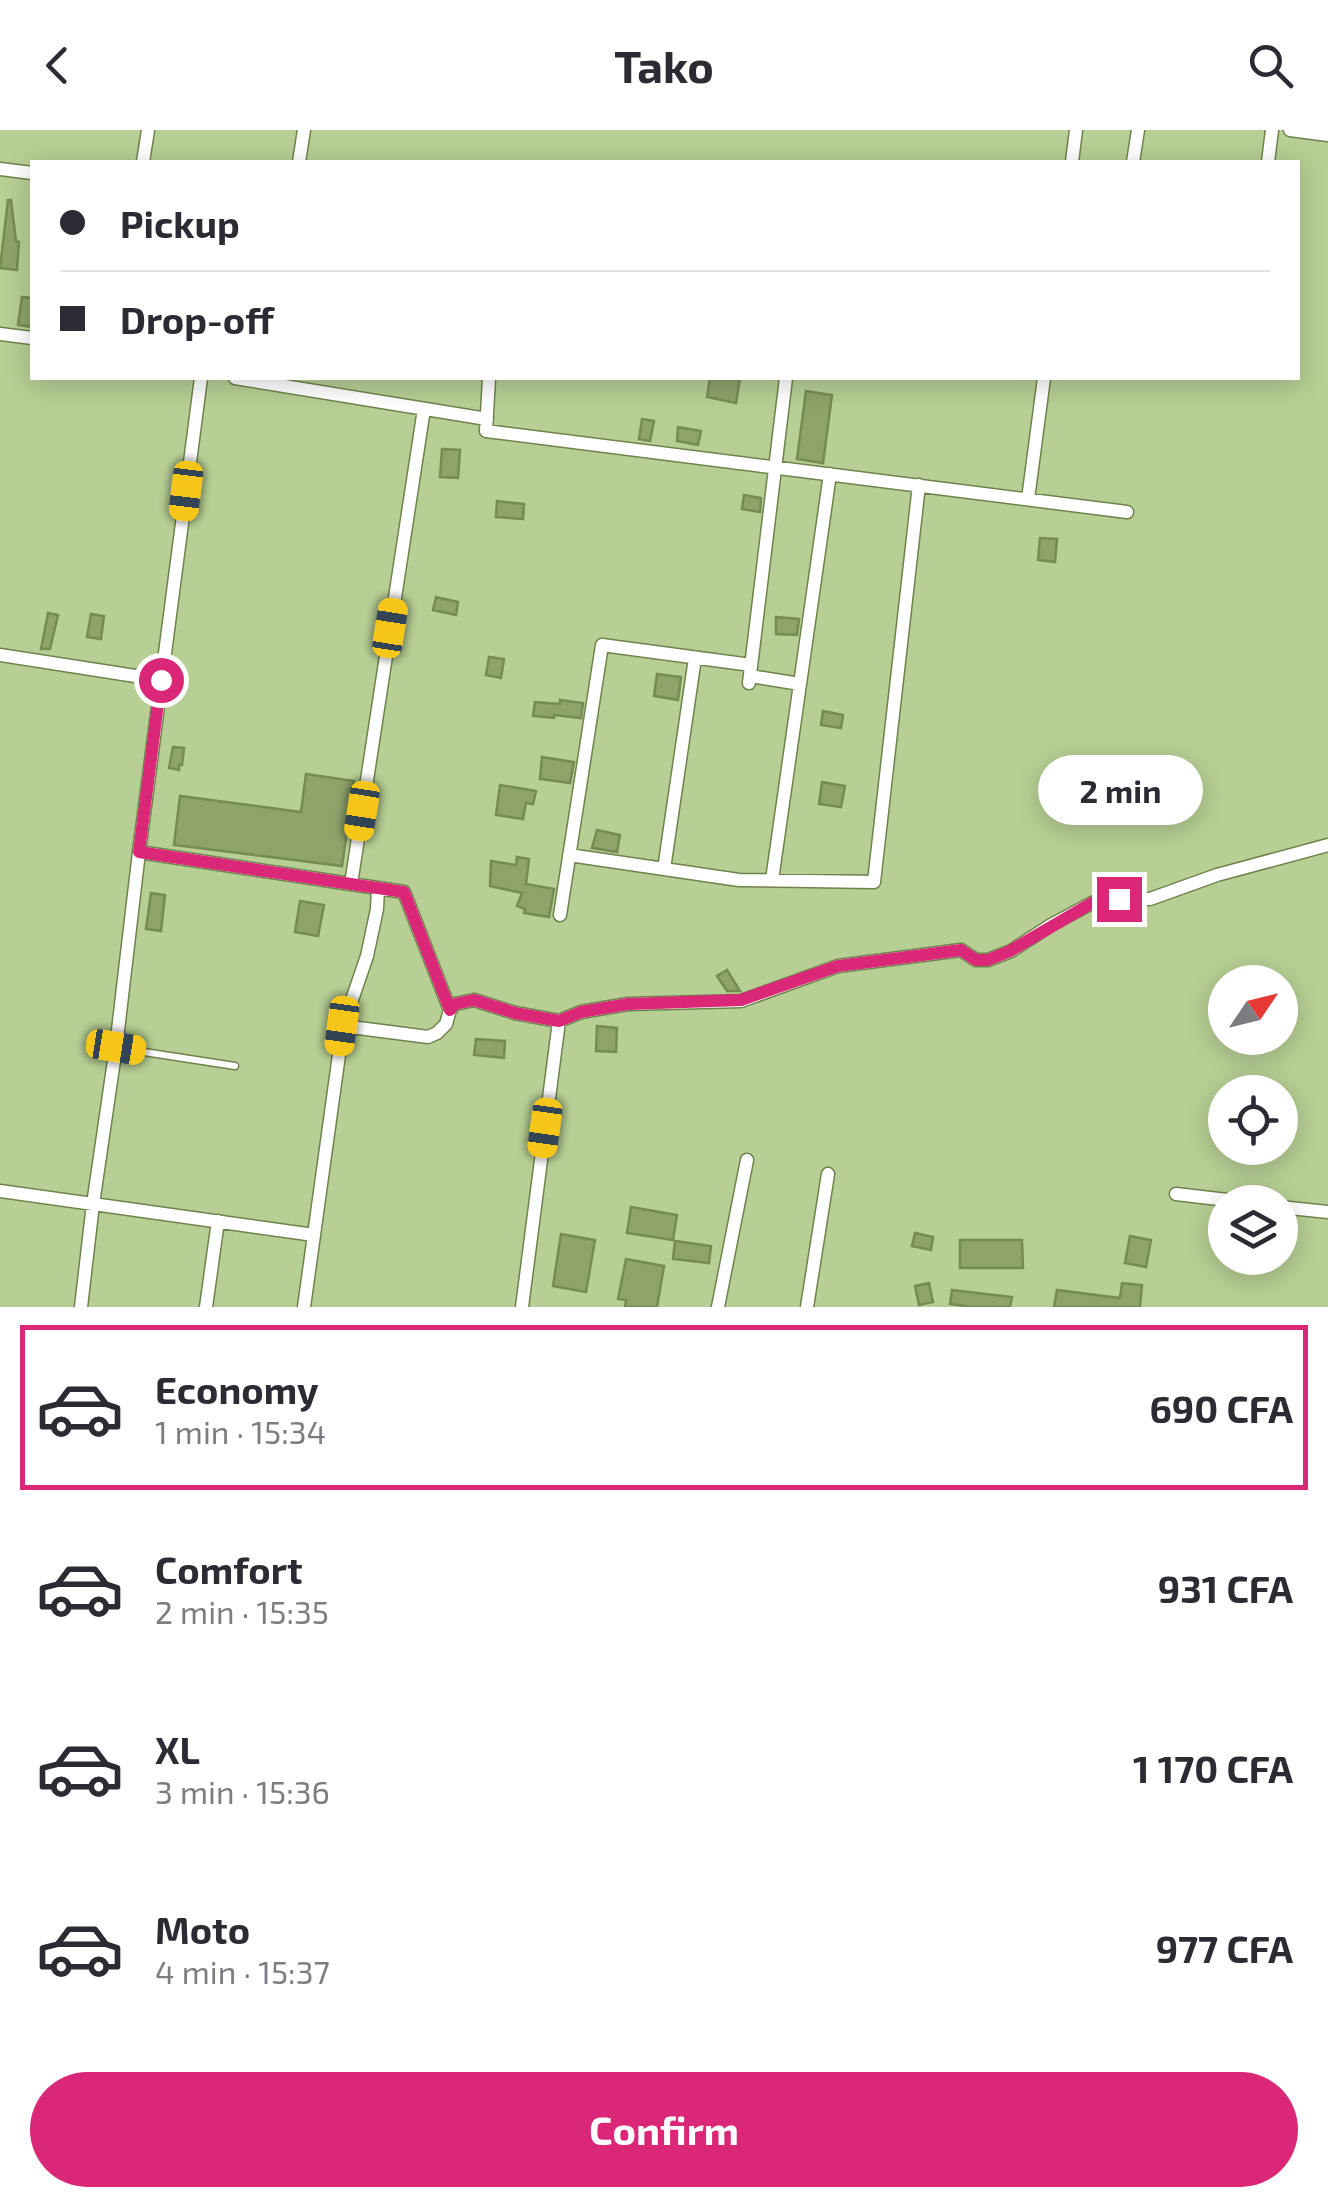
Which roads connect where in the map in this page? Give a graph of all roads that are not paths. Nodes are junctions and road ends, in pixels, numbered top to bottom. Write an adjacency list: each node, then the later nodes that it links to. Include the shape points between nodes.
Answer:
1 (148, 130): 8 (street)
2 (304, 130): 9 (street)
3 (1076, 130): 10 (street)
4 (1138, 130): 11 (street)
5 (1272, 130): 12 (street)
6 (1290, 130): 7 (street)
7 (1328, 135)
8 (144, 160)
9 (299, 160)
10 (1072, 160)
11 (1132, 160)
12 (1268, 160)
13 (0, 169): 14 (street)
14 (30, 173)
15 (0, 334): 16 (street)
16 (30, 338)
17 (201, 380): 32 (street)
18 (247, 380): 22 (street)
19 (489, 380): 23 (street)
20 (786, 380): 24 (street)
21 (1044, 380): 27 (street)
22 (424, 409): 23 (street); 39 (street)
23 (487, 420): 24 (street, via 486,430)
24 (775, 467): 25 (street); 31 (street)
25 (830, 474): 26 (street); 33 (street)
26 (919, 486): 27 (street); 38 (street, via 874,882)
27 (1028, 499): 28 (street)
28 (1127, 512)
29 (0, 655): 32 (street)
30 (694, 658): 31 (street); 36 (street, via 602,645); 37 (street)
31 (750, 675): 33 (street)
32 (161, 680): 35 (street)
33 (800, 684): 38 (street)
34 (1328, 846): 43 (street, via 1150,899 1092,903 988,960 961,950 838,966 741,1000 628,1004)
35 (139, 852): 39 (street); 45 (street)
36 (569, 855): 37 (street); 41 (street)
37 (664, 869): 38 (street)
38 (772, 880)
39 (351, 884): 40 (street)
40 (378, 888): 42 (street, via 404,892); 44 (street, via 367,956)
41 (560, 915)
42 (450, 1010): 43 (street, via 474,1000); 44 (street, via 446,1024 428,1037)
43 (559, 1021): 60 (street)
44 (342, 1026): 56 (street)
45 (116, 1047): 46 (lane); 52 (street)
46 (235, 1066)
47 (747, 1160): 61 (street)
48 (828, 1174): 62 (street)
49 (0, 1190): 52 (street)
50 (1176, 1194): 51 (street)
51 (1208, 1198)
52 (92, 1204): 55 (street); 57 (street)
53 (1298, 1209): 54 (street)
54 (1328, 1212)
55 (218, 1221): 56 (street); 58 (street)
56 (314, 1234): 59 (street)
57 (81, 1307)
58 (206, 1307)
59 (304, 1307)
60 (522, 1307)
61 (718, 1307)
62 (807, 1307)

